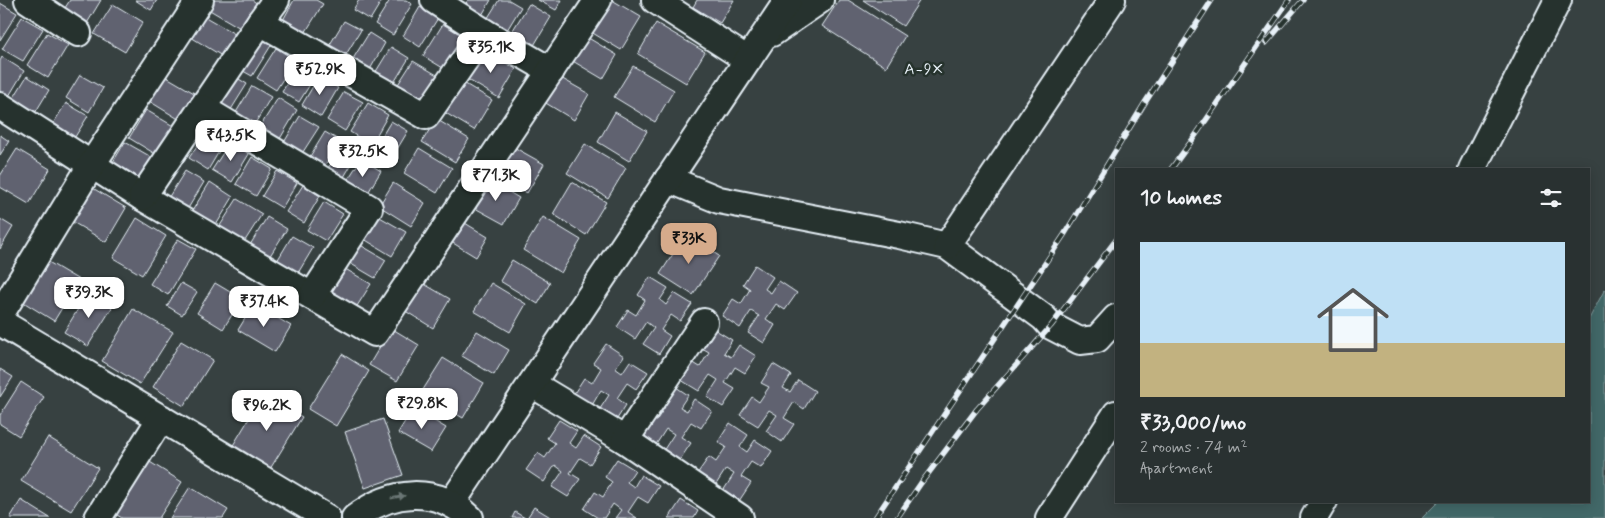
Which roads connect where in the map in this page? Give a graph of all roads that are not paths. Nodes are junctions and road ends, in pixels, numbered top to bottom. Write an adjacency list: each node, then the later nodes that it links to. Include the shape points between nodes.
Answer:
1 (28, 0): 13 (street)
2 (200, 0): 18 (street)
3 (276, 0): 11 (street)
4 (434, 0): 12 (street)
5 (598, 0): 15 (street)
6 (655, 0): 14 (street)
7 (788, 0): 14 (street)
8 (820, 0): 14 (street)
9 (1112, 0): 22 (street)
10 (1558, 0): 19 (street)
11 (260, 22): 12 (street, via 426,116); 17 (street)
12 (484, 32): 15 (street)
13 (78, 33)
14 (753, 51): 20 (street)
15 (551, 71): 23 (street, via 375,334)
16 (0, 106): 18 (street)
17 (202, 108): 21 (street); 23 (street, via 369,208)
18 (92, 164): 21 (street); 24 (street)
19 (1473, 168)
20 (668, 179): 22 (street, via 718,200); 28 (street)
21 (142, 197): 23 (street)
22 (947, 246): 27 (street, via 1052,326 1080,340 1097,339)
23 (312, 296)
24 (0, 314)
25 (0, 322): 30 (street)
26 (704, 322): 31 (street)
27 (1114, 326)
28 (532, 384): 31 (street); 33 (street)
29 (1115, 416): 38 (street)
30 (161, 418): 34 (street); 35 (street)
31 (625, 440): 37 (street)
32 (1323, 503): 39 (street)
33 (461, 511): 36 (street, one-way to 33, via 380,502 409,495 438,498)
34 (98, 518)
35 (327, 518)
36 (355, 518)
37 (740, 518)
38 (1049, 518)
39 (1314, 518)

